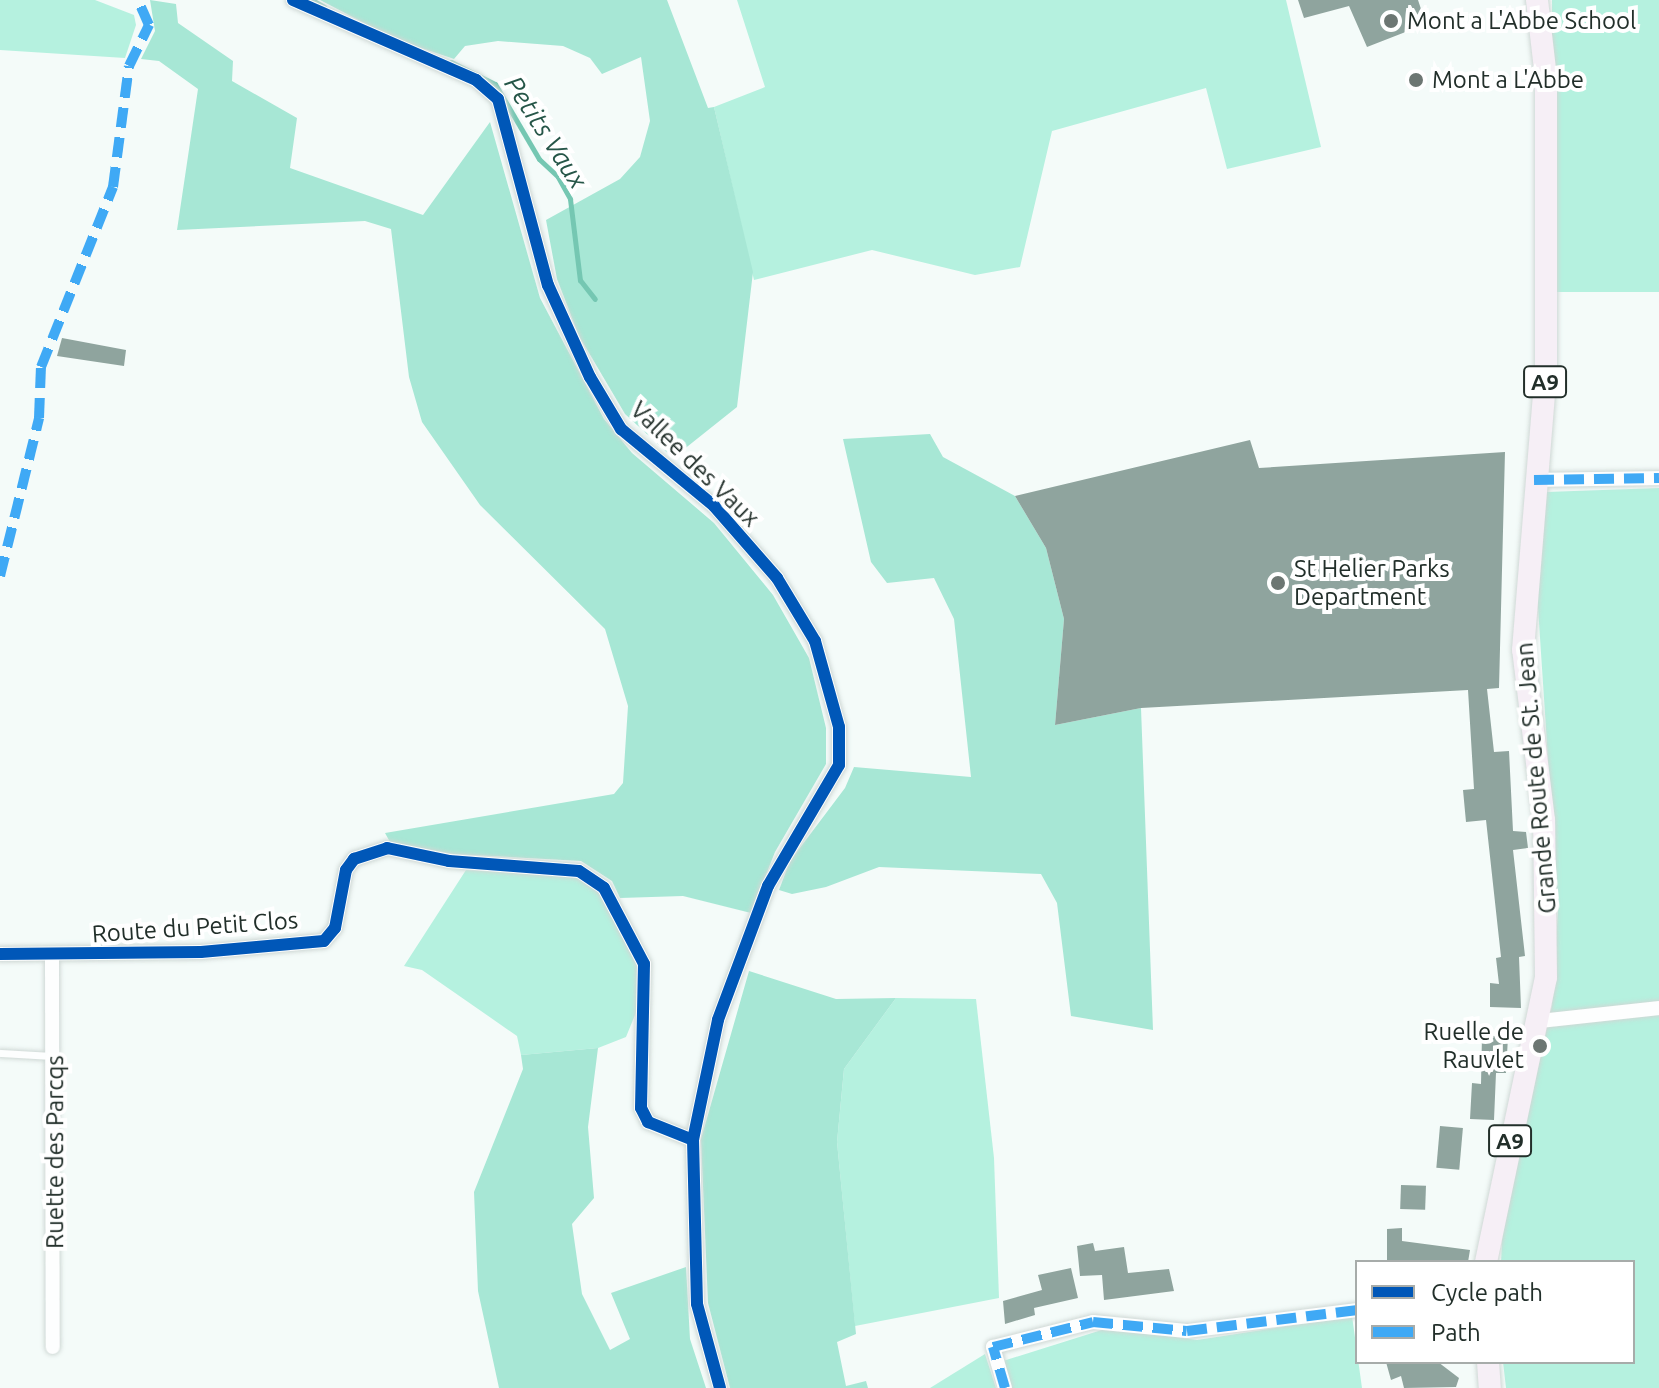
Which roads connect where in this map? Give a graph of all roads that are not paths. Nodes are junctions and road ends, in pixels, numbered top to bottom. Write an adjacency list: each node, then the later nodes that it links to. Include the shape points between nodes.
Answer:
1 (293, 0): 11 (street, Vallee des Vaux, via 476,80 498,99 548,285 590,377 621,429 714,506 777,578 815,641 839,727 839,765 768,886 718,1020)
2 (1537, 0): 4 (main road, Grande Route de St. Jean / A9, via 1546,78 1546,373)
3 (1659, 478): 4 (street)
4 (1534, 480): 8 (main road, Grande Route de St. Jean / A9, via 1523,650 1544,820 1548,925)
5 (0, 954): 6 (street, Route du Petit Clos)
6 (52, 957): 10 (street, Ruette des Parcqs); 11 (street, Route du Petit Clos, via 324,941 335,928 346,870 354,859 387,848 449,861 579,871 604,888 644,964 641,1108 648,1122)
7 (1659, 1008): 8 (street)
8 (1540, 1021): 12 (main road, Grande Route de St. Jean / A9)
9 (0, 1053): 10 (lane)
10 (55, 1056): 14 (street, Ruette des Parcqs)
11 (693, 1140): 16 (street, Vallee des Vaux, via 697,1304)
12 (1486, 1260)
13 (1355, 1310): 17 (street, via 1187,1331 1093,1322 993,1347)
14 (53, 1347)
15 (1488, 1364): 18 (main road)
16 (720, 1388)
17 (1005, 1388)
18 (1490, 1388)

